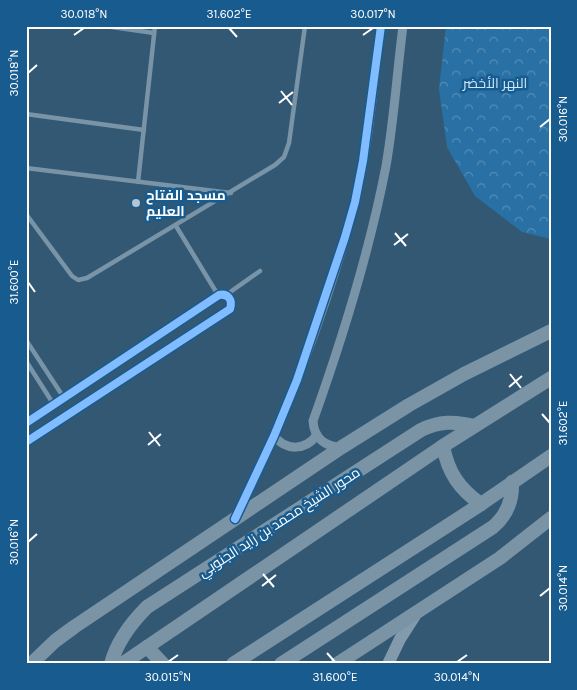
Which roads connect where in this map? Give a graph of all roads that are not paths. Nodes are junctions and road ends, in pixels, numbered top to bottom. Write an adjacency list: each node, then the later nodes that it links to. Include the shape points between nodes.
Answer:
1 (105, 26): 6 (lane)
2 (155, 26): 6 (lane)
3 (305, 26): 11 (lane, via 289,143 284,157)
4 (381, 26): 25 (street, via 364,161 355,202 314,334)
5 (403, 26): 24 (street, via 384,174 348,318 313,421)
6 (154, 33): 8 (lane)
7 (26, 114): 8 (lane)
8 (144, 130): 10 (lane)
9 (26, 168): 10 (lane)
10 (138, 182): 11 (lane)
11 (232, 193): 13 (lane)
12 (26, 214): 13 (lane, via 78,280 87,278)
13 (176, 226): 15 (lane)
14 (260, 271): 15 (lane)
15 (222, 295): 20 (street); 26 (street, via 231,301 230,309)
16 (551, 331): 28 (main road, via 464,374)
17 (26, 340): 20 (lane)
18 (26, 361): 21 (lane)
19 (551, 378): 23 (main road, محور الشيخ محمد بن زايد الجنوبي)
20 (64, 398): 21 (street)
21 (54, 405): 22 (street)
22 (26, 423)
23 (474, 426): 27 (main road, محور الشيخ محمد بن زايد الجنوبي); 37 (main road, محور الشيخ محمد بن زايد الجنوبي, via 446,422 421,430 147,607 129,627)
24 (317, 435): 25 (street, via 308,444 296,447 283,444); 28 (street, via 327,445)
25 (274, 436): 33 (street)
26 (26, 442)
27 (443, 446): 31 (main road, via 446,460 459,485); 35 (main road, محور الشيخ محمد بن زايد الجنوبي)
28 (342, 447): 33 (main road)
29 (551, 456): 30 (main road)
30 (512, 482): 31 (main road); 41 (main road, via 509,507 493,527)
31 (480, 504): 40 (main road)
32 (551, 518): 34 (main road, via 500,558)
33 (234, 519): 36 (main road, via 74,627)
34 (419, 610): 42 (main road); 43 (main road)
35 (147, 647): 38 (main road, محور الشيخ محمد بن زايد الجنوبي); 39 (main road)
36 (32, 664)
37 (111, 664)
38 (122, 664)
39 (162, 664)
40 (233, 664)
41 (281, 664)
42 (337, 664)
43 (388, 664)

